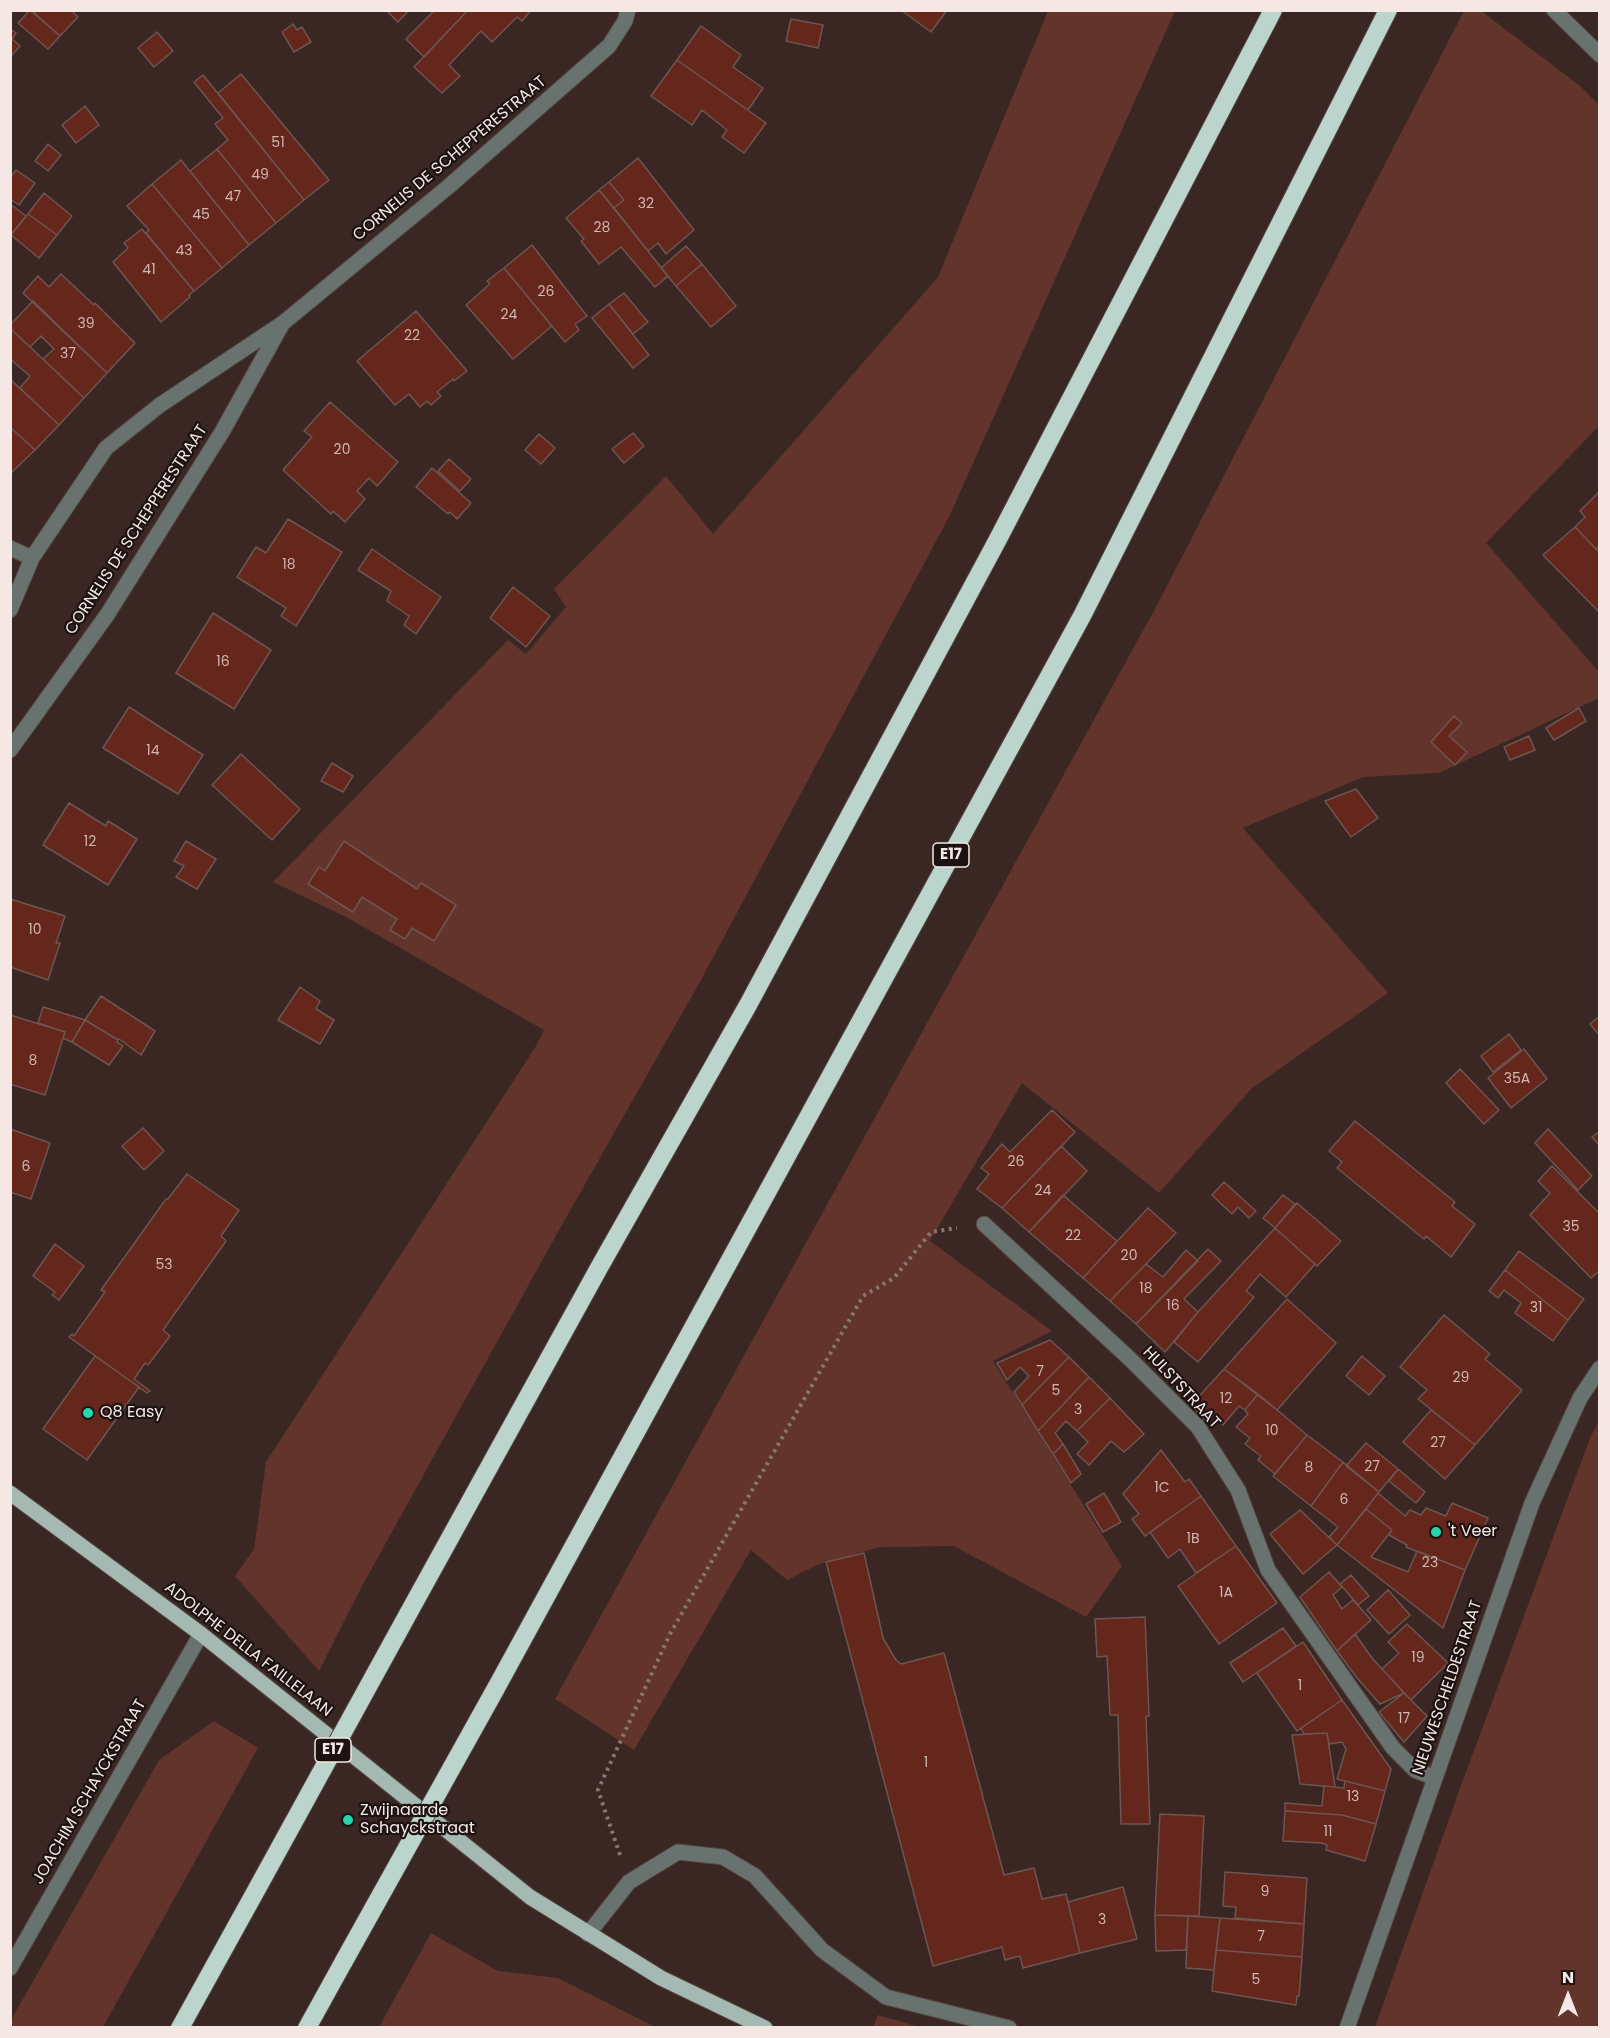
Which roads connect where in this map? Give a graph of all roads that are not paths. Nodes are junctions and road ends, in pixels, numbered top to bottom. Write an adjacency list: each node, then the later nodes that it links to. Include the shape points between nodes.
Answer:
1 (628, 10): 6 (street, CORNELIS DE SCHEPPERESTRAAT, via 609,46 448,187)
2 (1273, 10): 18 (highway, E17, bridge, via 997,541 748,1005)
3 (1388, 10): 19 (highway, E17, bridge, via 1082,616)
4 (1560, 12): 5 (street)
5 (1599, 55)
6 (283, 323): 8 (street, CORNELIS DE SCHEPPERESTRAAT, via 160,405 106,448); 10 (street, CORNELIS DE SCHEPPERESTRAAT, via 222,432 107,615)
7 (10, 548): 8 (street)
8 (32, 558): 9 (street, CORNELIS DE SCHEPPERESTRAAT)
9 (10, 610)
10 (10, 750)
11 (984, 1224): 15 (street, HULSTSTRAAT, via 1198,1427 1238,1490 1268,1570 1393,1748 1415,1770)
12 (1599, 1368): 15 (street, NIEUWESCHELDESTRAAT, via 1580,1398 1532,1503)
13 (10, 1493): 14 (main road, ADOLPHE DELLA FAILLELAAN)
14 (201, 1634): 16 (main road, ADOLPHE DELLA FAILLELAAN, via 530,1897); 17 (street, JOACHIM SCHAYCKSTRAAT)
15 (1435, 1778): 22 (street, NIEUWESCHELDESTRAAT)
16 (588, 1934): 20 (main road, ADOLPHE DELLA FAILLELAAN, via 662,1978); 21 (street, via 629,1882 678,1852 723,1857 755,1876 822,1950 886,1997)
17 (10, 1968)
18 (180, 2028)
19 (307, 2028)
20 (765, 2028)
21 (1009, 2028)
22 (1347, 2028)

